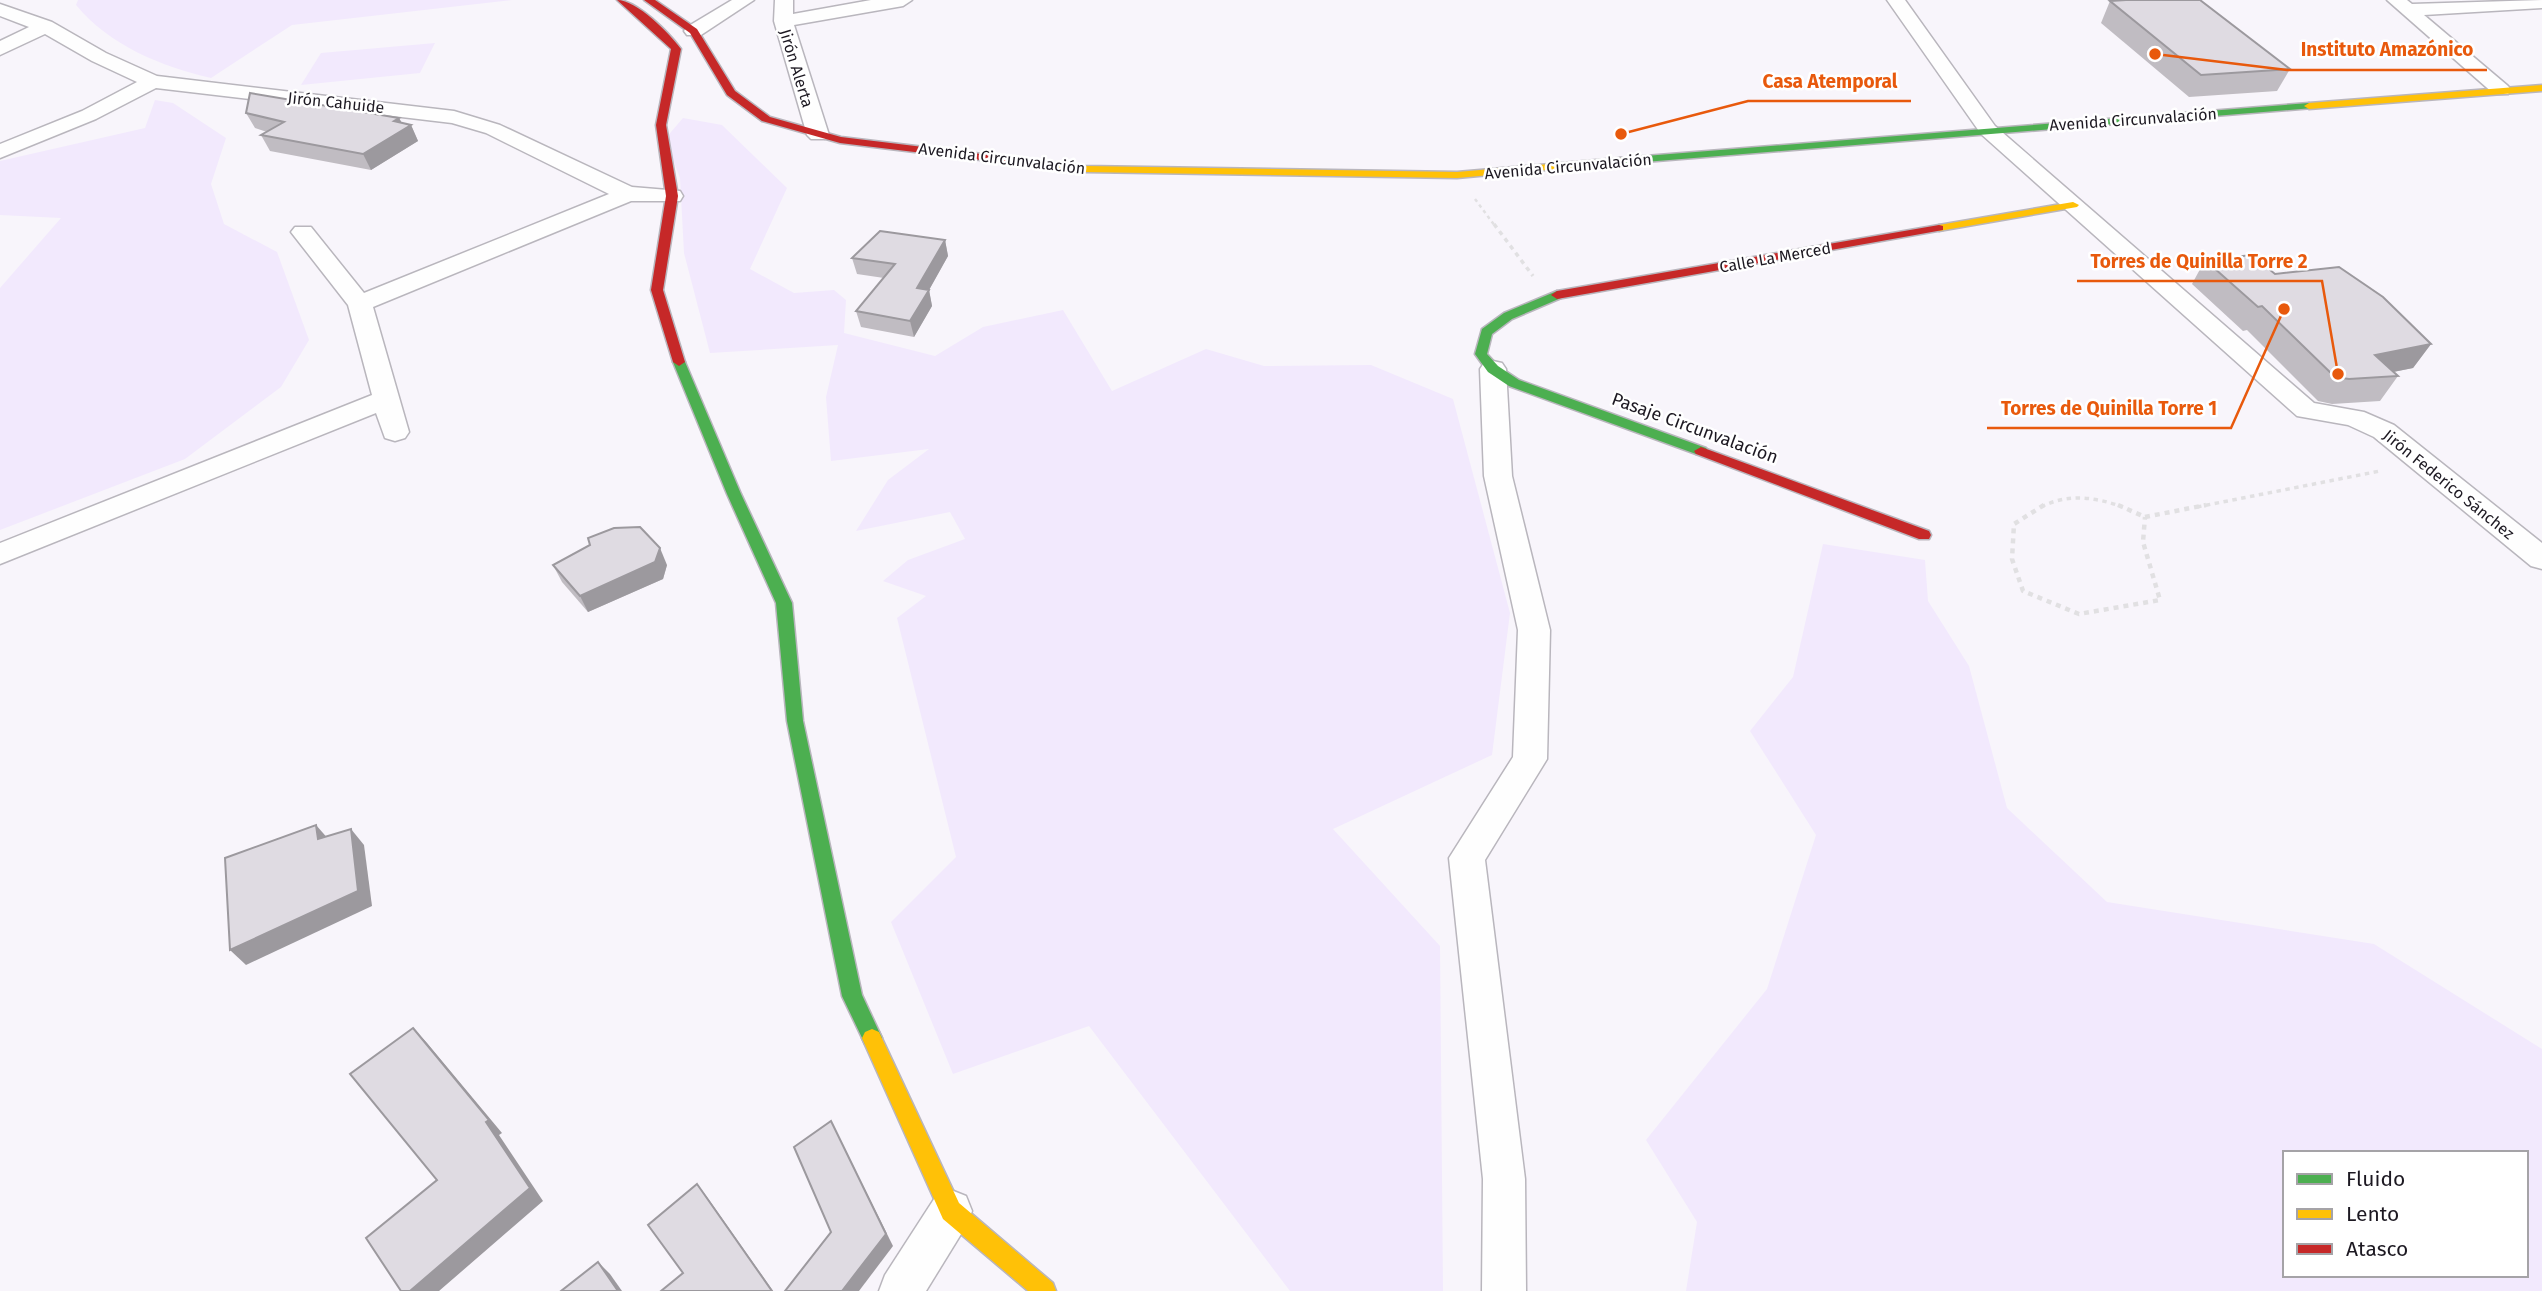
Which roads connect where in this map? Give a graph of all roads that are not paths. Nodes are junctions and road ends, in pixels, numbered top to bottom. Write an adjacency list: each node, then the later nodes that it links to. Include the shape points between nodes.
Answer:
1 (622, 0): 21 (street, via 676,49 661,125)
2 (649, 0): 12 (street, Avenida Circunvalación)
3 (745, 0): 12 (street)
4 (784, 0): 10 (street, Jirón Alerta)
5 (903, 0): 10 (street)
6 (1896, 0): 17 (street, Jirón Federico Sánchez)
7 (2542, 2): 8 (street)
8 (2402, 5): 16 (street)
9 (0, 10): 11 (street, Jirón Cahuide)
10 (783, 21): 18 (street, Jirón Alerta)
11 (45, 26): 13 (street); 14 (street, Jirón Cahuide)
12 (694, 31): 18 (street, Avenida Circunvalación, via 731,93 766,119)
13 (0, 49)
14 (153, 82): 19 (street, via 89,116); 20 (street, Jirón Cahuide, via 454,117 493,130)
15 (2542, 88): 16 (street, Avenida Circunvalación)
16 (2501, 90): 17 (street, Avenida Circunvalación)
17 (1988, 130): 18 (street, Avenida Circunvalación, via 1457,175 1085,169); 22 (street, Jirón Federico Sánchez)
18 (818, 135)
19 (0, 152)
20 (628, 194): 21 (street, Jirón Cahuide); 24 (street)
21 (672, 196): 31 (street, via 657,290 677,358 785,603 795,721 852,996)
22 (2073, 205): 25 (street, Calle La Merced, via 1549,296 1486,332 1481,354); 30 (street, Jirón Federico Sánchez, via 2306,410 2354,418 2384,431)
23 (303, 232): 24 (street)
24 (360, 304): 26 (street)
25 (1493, 369): 28 (street, Pasaje Circunvalación, via 1514,383); 34 (street, via 1498,477 1534,630 1530,759 1467,858 1504,1180)
26 (386, 400): 27 (street); 29 (street)
27 (395, 432)
28 (1924, 535)
29 (0, 554)
30 (2542, 559)
31 (951, 1211): 32 (street); 33 (street)
32 (901, 1291)
33 (1045, 1291)
34 (1504, 1291)

